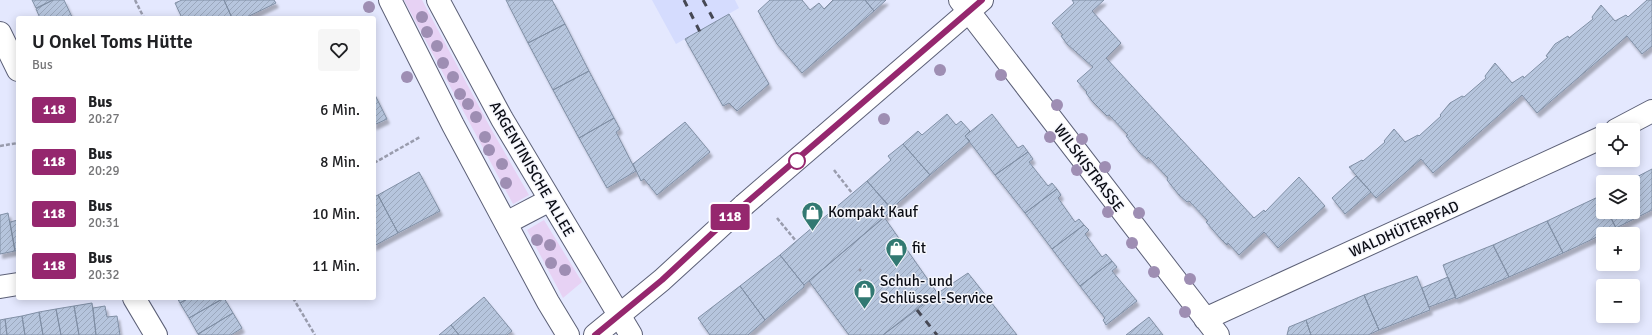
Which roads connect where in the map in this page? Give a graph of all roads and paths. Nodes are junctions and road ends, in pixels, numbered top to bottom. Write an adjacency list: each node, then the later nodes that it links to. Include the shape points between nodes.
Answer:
1 (135, 0): 5 (path)
2 (390, 0): 19 (street)
3 (438, 0): 17 (street, ARGENTINISCHE ALLEE, via 502,119)
4 (971, 4): 25 (street, bridge, via 662,280); 26 (street, WILSKISTRASSE)
5 (143, 16)
6 (0, 33): 7 (street)
7 (16, 66)
8 (1652, 111): 9 (street)
9 (1629, 123)
10 (420, 137): 14 (path)
11 (1596, 140): 26 (street, WALDHÜTERPFAD)
12 (16, 143): 13 (path)
13 (0, 146)
14 (376, 162)
15 (834, 170): 16 (path)
16 (852, 193)
17 (550, 200): 19 (street); 25 (street, ARGENTINISCHE ALLEE)
18 (777, 218): 20 (path)
19 (506, 223): 29 (street)
20 (796, 241)
21 (16, 284): 22 (street)
22 (0, 287)
23 (135, 300): 27 (street)
24 (294, 300): 28 (path)
25 (619, 315): 30 (street); 31 (street, ARGENTINISCHE ALLEE)
26 (1211, 327)
27 (156, 335)
28 (315, 335)
29 (568, 335)
30 (595, 335)
31 (631, 335)

